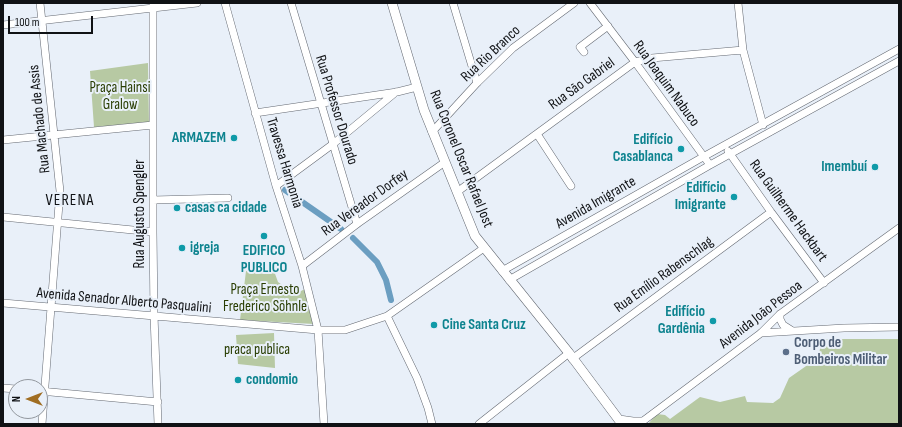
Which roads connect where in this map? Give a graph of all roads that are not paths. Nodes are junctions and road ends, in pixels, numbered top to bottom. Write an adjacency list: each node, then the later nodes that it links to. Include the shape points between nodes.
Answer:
1 (40, 3): 11 (street, Rua Machado de Assis)
2 (197, 3): 10 (street)
3 (225, 3): 23 (street, Travessa Harmonia)
4 (291, 3): 22 (street, Rua Professor Dourado)
5 (392, 3): 20 (main road, Rua Coronel Oscar Rafael Jost)
6 (453, 3): 19 (street)
7 (574, 3): 19 (street, Rua Rio Branco, via 513,48)
8 (590, 3): 13 (street, Rua Joaquim Nabuco)
9 (738, 3): 15 (street)
10 (153, 5): 11 (street); 24 (street, Rua Augusto Spengler)
11 (43, 21): 12 (street); 28 (street, Rua Machado de Assis)
12 (3, 25)
13 (608, 26): 16 (street, via 580,47); 18 (street, Rua Joaquim Nabuco)
14 (899, 49): 25 (street, Avenida Imigrante)
15 (743, 50): 18 (street, Rua São Gabriel, via 652,58); 25 (street)
16 (584, 52)
17 (899, 61): 32 (street, Avenida Imigrante)
18 (635, 62): 27 (street, Rua São Gabriel); 33 (street, Rua Joaquim Nabuco)
19 (477, 82): 26 (street, Rua Rio Branco)
20 (417, 87): 21 (street); 26 (main road, Rua Coronel Oscar Rafael Jost)
21 (397, 92): 22 (street); 30 (street)
22 (321, 104): 23 (street); 30 (street, Rua Professor Dourado)
23 (255, 113): 36 (street, Travessa Harmonia)
24 (153, 125): 28 (street); 40 (street, Rua Augusto Spengler)
25 (763, 125): 31 (street, Avenida Imigrante)
26 (432, 132): 34 (main road, Rua Coronel Oscar Rafael Jost)
27 (537, 134): 37 (street); 38 (street, Rua São Gabriel)
28 (55, 135): 29 (street); 43 (street, Rua Machado de Assis, via 60,191)
29 (3, 140)
30 (333, 144): 36 (street); 44 (street, Rua Professor Dourado)
31 (725, 145): 32 (street); 33 (street, Avenida Imigrante)
32 (731, 154): 35 (street, Avenida Imigrante); 41 (street, Rua Guilherme Hackbart)
33 (703, 157): 35 (street); 48 (street, Avenida Imigrante)
34 (445, 162): 38 (main road, Rua Coronel Oscar Rafael Jost); 44 (street, Rua Vereador Dorfey)
35 (710, 165): 49 (street, Avenida Imigrante)
36 (276, 186): 50 (street, Travessa Harmonia)
37 (572, 186)
38 (457, 192): 47 (main road, Rua Coronel Oscar Rafael Jost, via 475,236)
39 (228, 198): 40 (street)
40 (153, 200): 46 (street, Rua Augusto Spengler)
41 (771, 212): 53 (street, Rua Guilherme Hackbart); 63 (street, Rua Emílio Rabenschlag)
42 (3, 217): 43 (street)
43 (58, 222): 46 (street); 55 (street, Rua Machado de Assis)
44 (357, 224): 50 (street, Rua Vereador Dorfey)
45 (899, 228): 53 (street, Avenida João Pessoa)
46 (153, 232): 57 (street, Rua Augusto Spengler)
47 (484, 248): 51 (main road, Rua Coronel Oscar Rafael Jost); 58 (street, Avenida Senador Alberto Pasqualini)
48 (532, 254): 49 (street); 51 (street, Avenida Imigrante)
49 (538, 263): 52 (street, Avenida Imigrante)
50 (302, 266): 60 (street, Travessa Harmonia)
51 (502, 271): 52 (main road, Rua Coronel Oscar Rafael Jost)
52 (509, 280): 63 (main road, Rua Coronel Oscar Rafael Jost)
53 (824, 283): 56 (street, Avenida João Pessoa)
54 (3, 303): 55 (street, Avenida Senador Alberto Pasqualini)
55 (51, 308): 57 (street, Avenida Senador Alberto Pasqualini); 64 (street, Rua Machado de Assis)
56 (780, 314): 61 (street, via 783,325); 62 (street, Avenida João Pessoa)
57 (154, 315): 60 (street, Avenida Senador Alberto Pasqualini); 66 (street, Rua Augusto Spengler)
58 (387, 316): 60 (street, Avenida Senador Alberto Pasqualini, via 345,330); 71 (street, via 419,383)
59 (899, 327): 61 (street)
60 (318, 330): 70 (street, Travessa Harmonia)
61 (791, 330): 62 (street)
62 (761, 333): 68 (street, Avenida João Pessoa)
63 (571, 356): 67 (main road, Rua Coronel Oscar Rafael Jost); 72 (street, Rua Emílio Rabenschlag)
64 (43, 379)
65 (48, 392): 66 (street)
66 (158, 402): 69 (street, Rua Augusto Spengler)
67 (620, 422): 68 (main road)
68 (640, 423)
69 (158, 424)
70 (324, 424)
71 (432, 424)
72 (479, 424)

